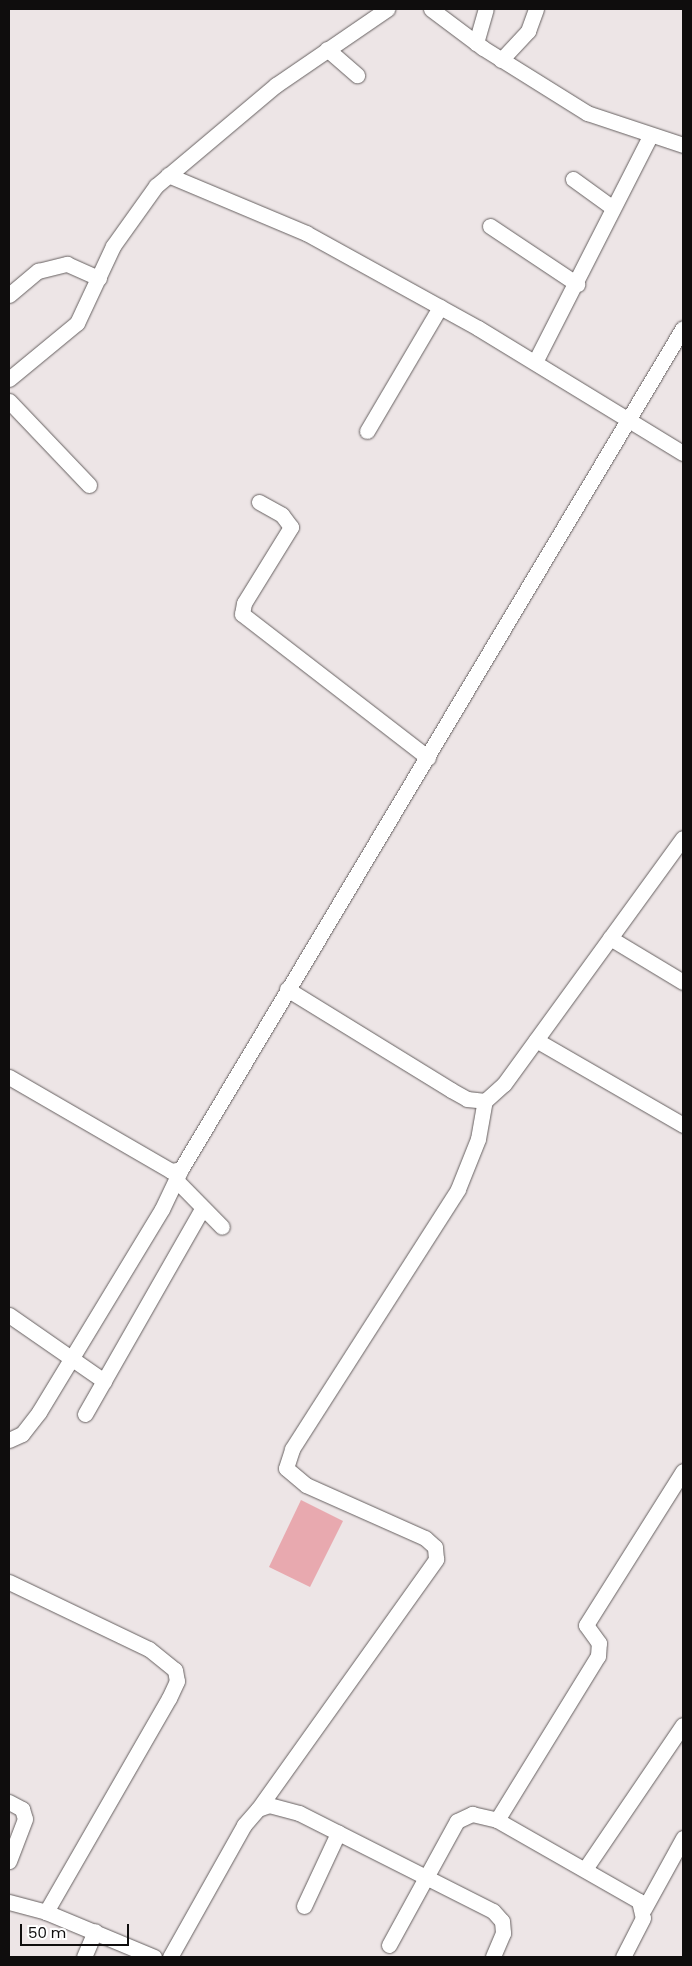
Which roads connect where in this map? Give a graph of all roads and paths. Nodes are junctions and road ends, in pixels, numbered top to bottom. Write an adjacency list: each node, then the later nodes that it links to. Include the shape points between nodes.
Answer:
1 (387, 9): 6 (street)
2 (431, 9): 5 (street)
3 (486, 9): 5 (street)
4 (536, 9): 7 (street, via 528,31)
5 (476, 43): 7 (street)
6 (327, 49): 8 (street); 11 (street, via 276,85)
7 (501, 60): 9 (street, via 587,113)
8 (357, 76)
9 (650, 136): 10 (street); 13 (street)
10 (683, 144)
11 (168, 175): 15 (street, via 130,216); 18 (street, via 306,234)
12 (572, 179): 13 (street)
13 (613, 208): 16 (street)
14 (490, 226): 16 (street)
15 (99, 278): 17 (street, via 67,264 33,273); 21 (street, via 77,323)
16 (577, 284): 20 (street)
17 (9, 295)
18 (440, 307): 20 (street); 24 (street)
19 (683, 328): 23 (street)
20 (535, 362): 23 (street)
21 (9, 379)
22 (9, 401): 26 (street)
23 (630, 418): 25 (street); 28 (street)
24 (367, 431)
25 (683, 452)
26 (89, 485)
27 (259, 502): 28 (street, via 282,515 291,527 244,603 242,614)
28 (428, 758): 32 (street)
29 (683, 838): 30 (street)
30 (610, 938): 31 (street); 33 (street)
31 (683, 982)
32 (286, 989): 35 (street, via 467,1099); 37 (street)
33 (536, 1040): 35 (street, via 504,1084); 36 (street)
34 (9, 1076): 37 (street)
35 (485, 1101): 49 (street, via 478,1139 458,1189 292,1449 286,1468 306,1485 425,1538 435,1547 436,1559)
36 (683, 1126)
37 (179, 1175): 39 (street); 41 (street)
38 (200, 1212): 42 (street)
39 (222, 1227)
40 (9, 1315): 41 (street)
41 (71, 1358): 42 (street); 44 (street, via 22,1434)
42 (104, 1381): 43 (street)
43 (85, 1414)
44 (9, 1440)
45 (683, 1471): 50 (street, via 586,1625 599,1643 598,1656)
46 (9, 1582): 59 (street, via 149,1649 175,1670 176,1681 169,1698)
47 (683, 1725): 54 (street)
48 (9, 1802): 53 (street, via 22,1809 25,1819)
49 (258, 1809): 51 (street, via 282,1806); 64 (street, via 244,1825)
50 (497, 1820): 54 (street); 55 (street, via 463,1816)
51 (338, 1833): 55 (street); 57 (street)
52 (683, 1838): 58 (street)
53 (9, 1861)
54 (585, 1869): 58 (street, via 639,1901)
55 (426, 1879): 61 (street); 65 (street, via 493,1911 502,1921 503,1933)
56 (9, 1902): 59 (street)
57 (304, 1906)
58 (644, 1909): 66 (street)
59 (46, 1912): 60 (street)
60 (95, 1931): 62 (street); 63 (street)
61 (389, 1945)
62 (84, 1957)
63 (154, 1957)
64 (170, 1957)
65 (493, 1957)
66 (623, 1957)

